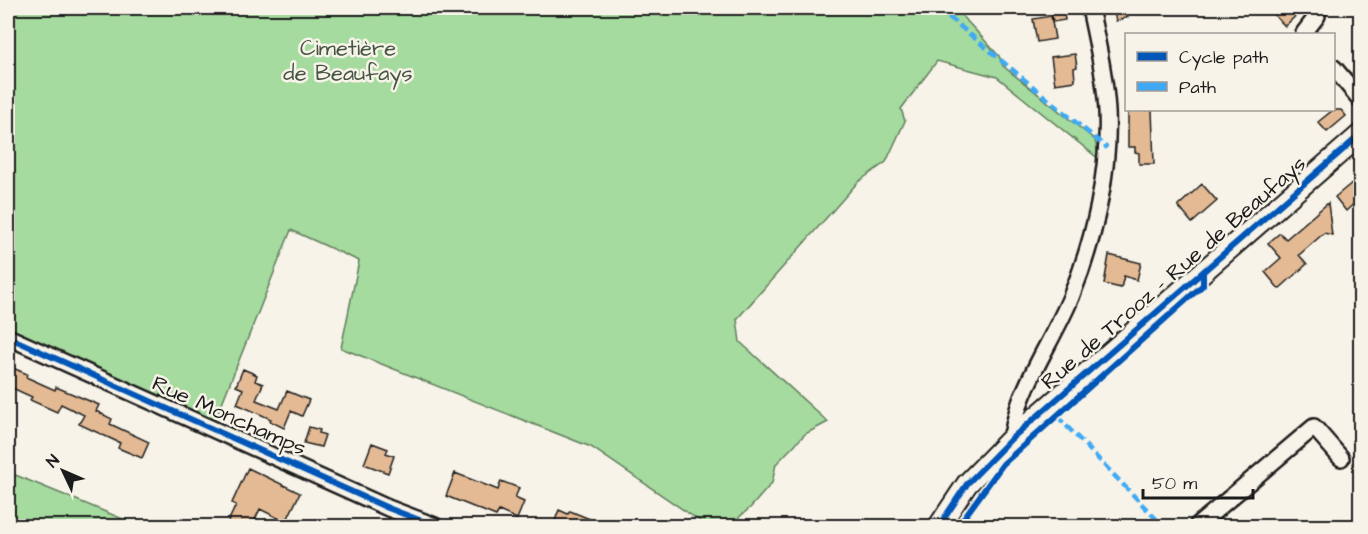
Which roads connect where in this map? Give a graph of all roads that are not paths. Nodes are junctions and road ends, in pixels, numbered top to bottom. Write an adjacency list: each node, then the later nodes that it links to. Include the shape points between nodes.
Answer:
1 (1090, 8): 8 (street, via 1107,110 1102,187 1088,248 1071,297 1020,404)
2 (1317, 16): 3 (street)
3 (1304, 33)
4 (1335, 69): 5 (street)
5 (1360, 99)
6 (1360, 135): 8 (street, Rue de Trooz - Rue de Beaufays)
7 (8, 338): 10 (street, Rue Monchamps)
8 (1011, 439): 11 (street, Rue de Trooz - Rue de Beaufays, via 967,484)
9 (1341, 458): 12 (street, via 1314,427)
10 (435, 526)
11 (939, 526)
12 (1197, 526)

